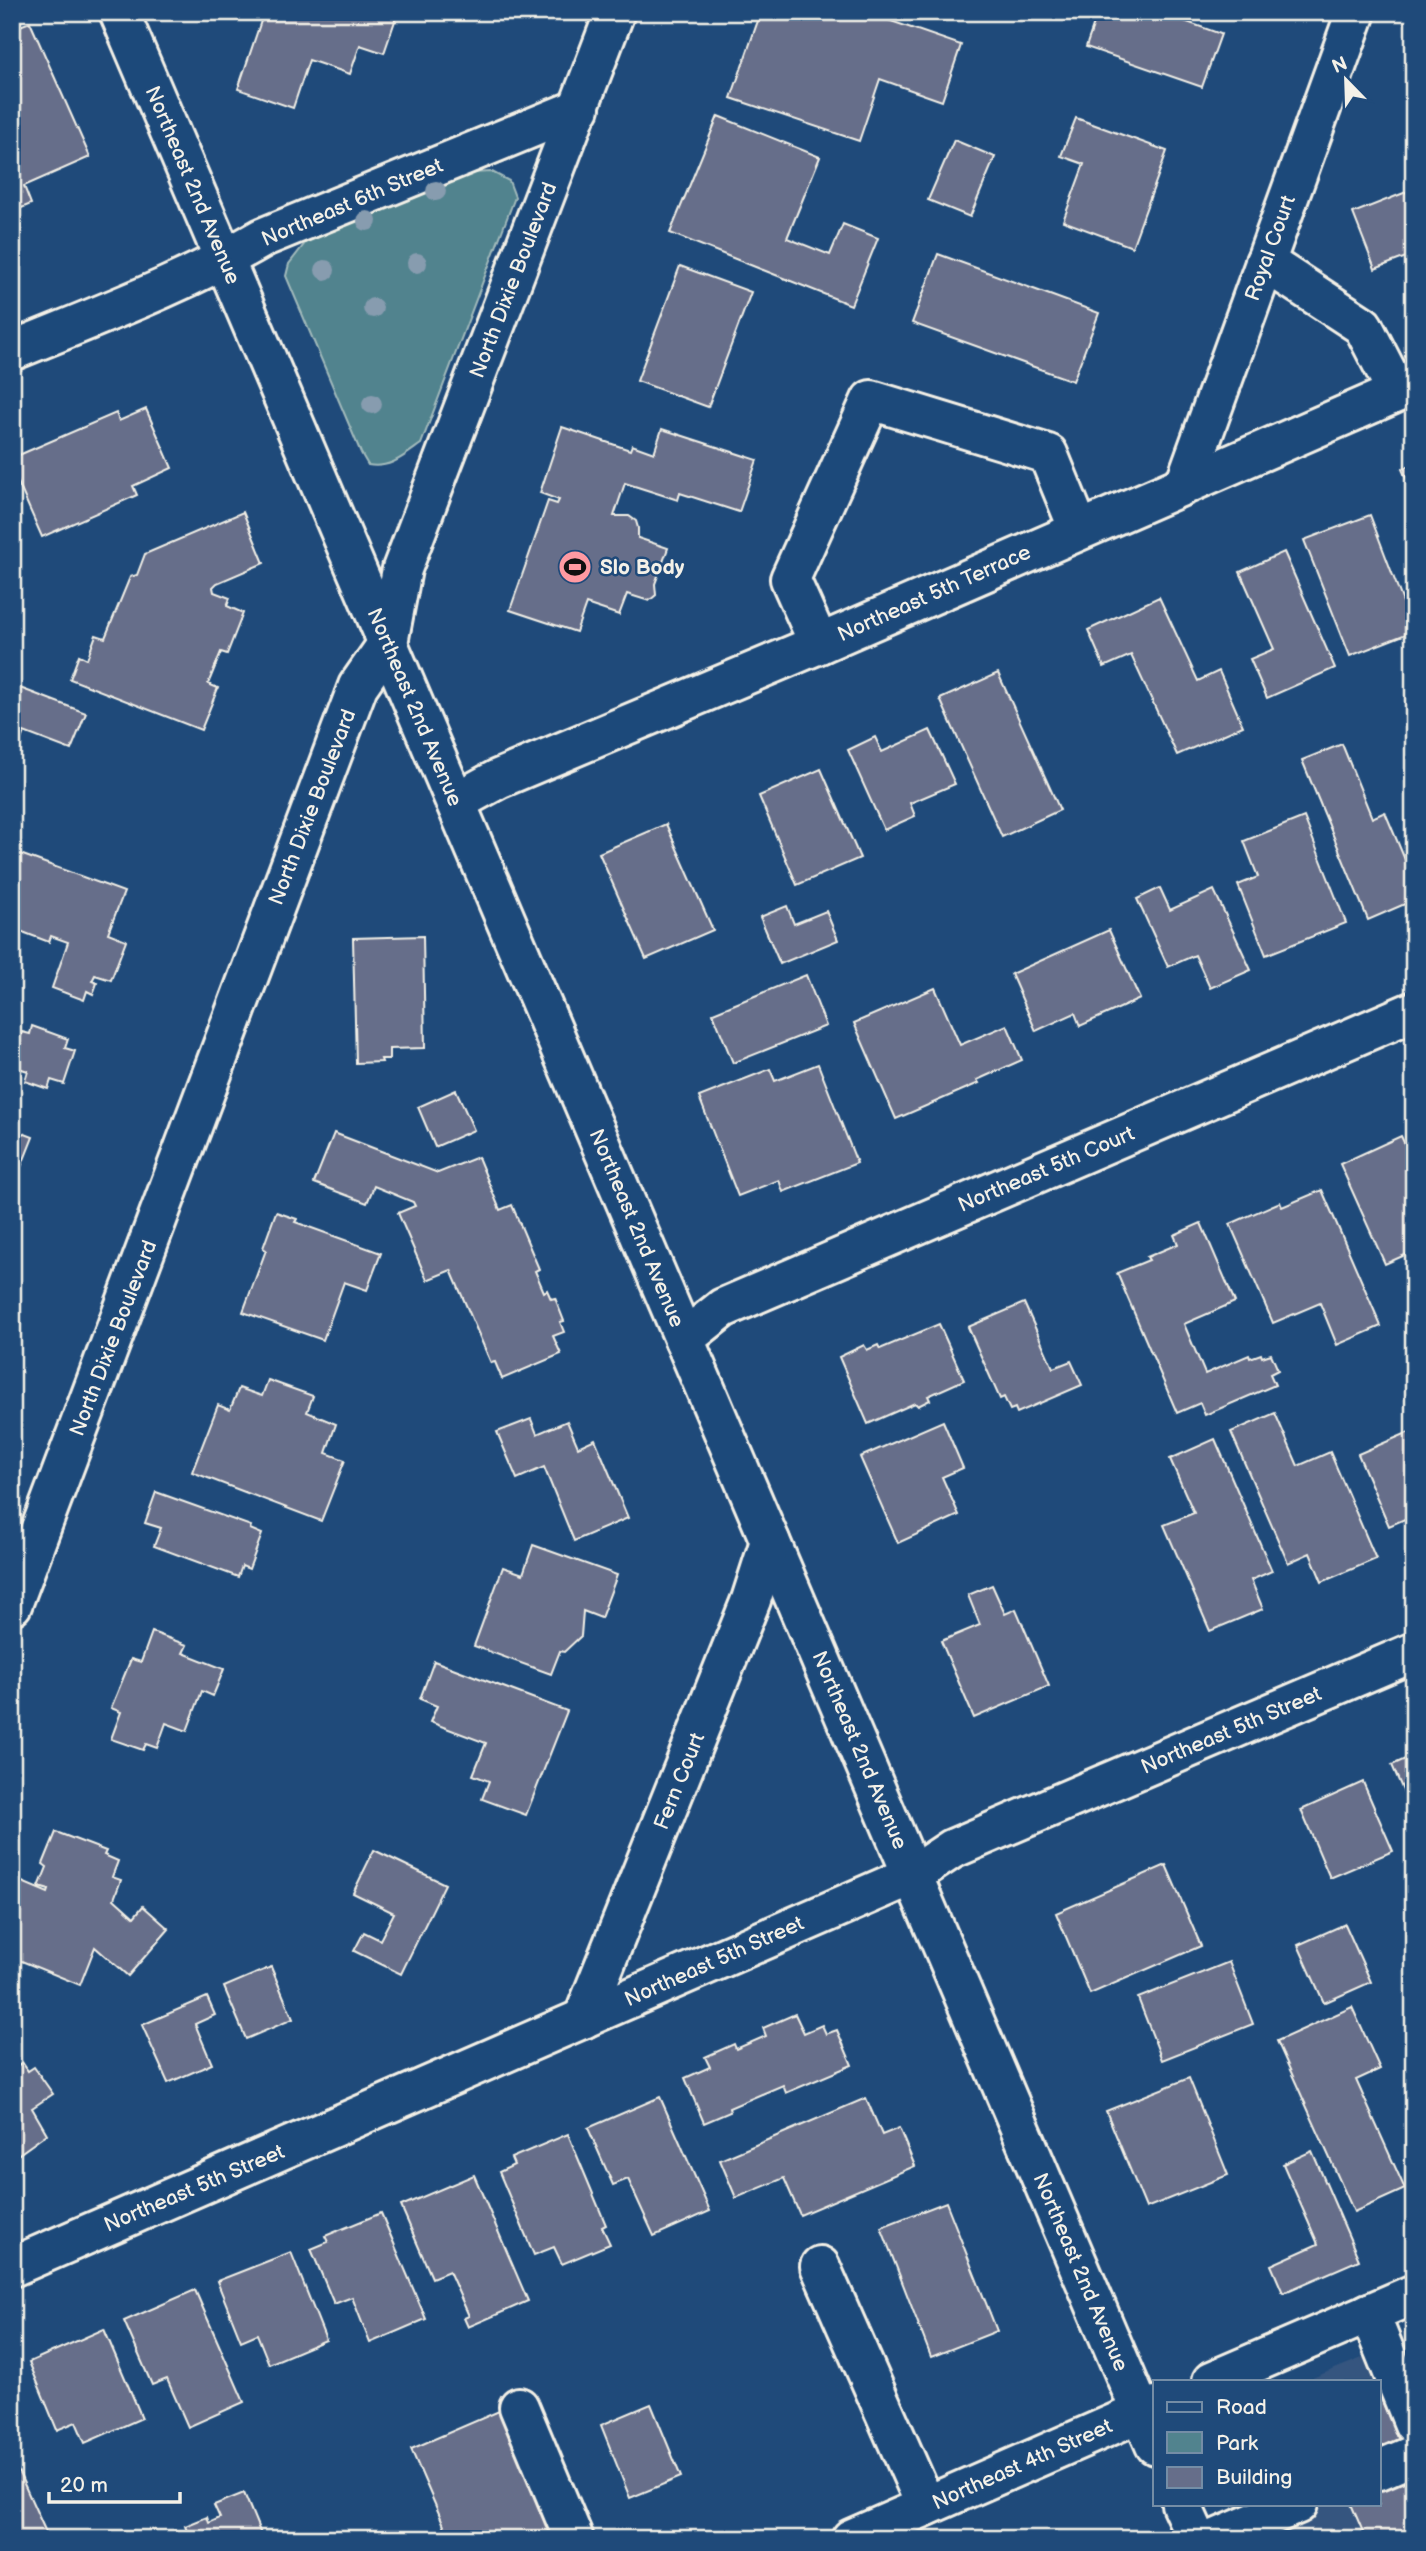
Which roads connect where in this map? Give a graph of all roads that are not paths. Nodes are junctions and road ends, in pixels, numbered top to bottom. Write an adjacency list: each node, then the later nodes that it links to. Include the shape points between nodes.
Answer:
1 (119, 12): 5 (street, Northeast 2nd Avenue)
2 (615, 12): 4 (street, North Dixie Boulevard)
3 (1356, 12): 6 (street, Royal Court)
4 (580, 108): 5 (street, Northeast 6th Street, via 264,237); 11 (street, North Dixie Boulevard, via 402,569)
5 (225, 260): 7 (street, Northeast 6th Street); 11 (street, Northeast 2nd Avenue)
6 (1265, 262): 8 (street, via 1363,326); 9 (street, Royal Court)
7 (12, 351)
8 (1406, 389): 9 (street, Northeast 5th Terrace)
9 (1185, 484): 10 (street, Northeast 5th Terrace)
10 (1079, 530): 12 (street, Northeast 5th Terrace); 12 (street, via 1048,454 871,400 790,579)
11 (388, 643): 13 (street, Northeast 2nd Avenue); 17 (street, North Dixie Boulevard, via 358,686)
12 (818, 644): 13 (street, Northeast 5th Terrace, via 498,779)
13 (456, 802): 15 (street, Northeast 2nd Avenue)
14 (1414, 1011): 15 (street, Northeast 5th Court, via 723,1308)
15 (684, 1339): 16 (street, Northeast 2nd Avenue)
16 (770, 1541): 19 (street, Northeast 2nd Avenue); 20 (street, Fern Court, via 751,1600)
17 (12, 1605)
18 (1414, 1653): 19 (street, Northeast 5th Street, via 952,1849)
19 (913, 1875): 20 (street, Northeast 5th Street); 28 (street, Northeast 2nd Avenue)
20 (583, 2019): 22 (street, Northeast 5th Street)
21 (820, 2266): 32 (street)
22 (12, 2267)
23 (1414, 2294): 24 (street)
24 (1368, 2313): 25 (street); 29 (street)
25 (1258, 2372): 26 (street)
26 (1217, 2380)
27 (519, 2407): 35 (street)
28 (1150, 2421): 32 (street, Northeast 4th Street)
29 (1414, 2424)
30 (1414, 2455): 31 (street)
31 (1380, 2470)
32 (926, 2506): 36 (street, Northeast 4th Street)
33 (1182, 2506): 37 (street)
34 (1293, 2506): 38 (street)
35 (574, 2539)
36 (851, 2539)
37 (1197, 2539)
38 (1216, 2539)

